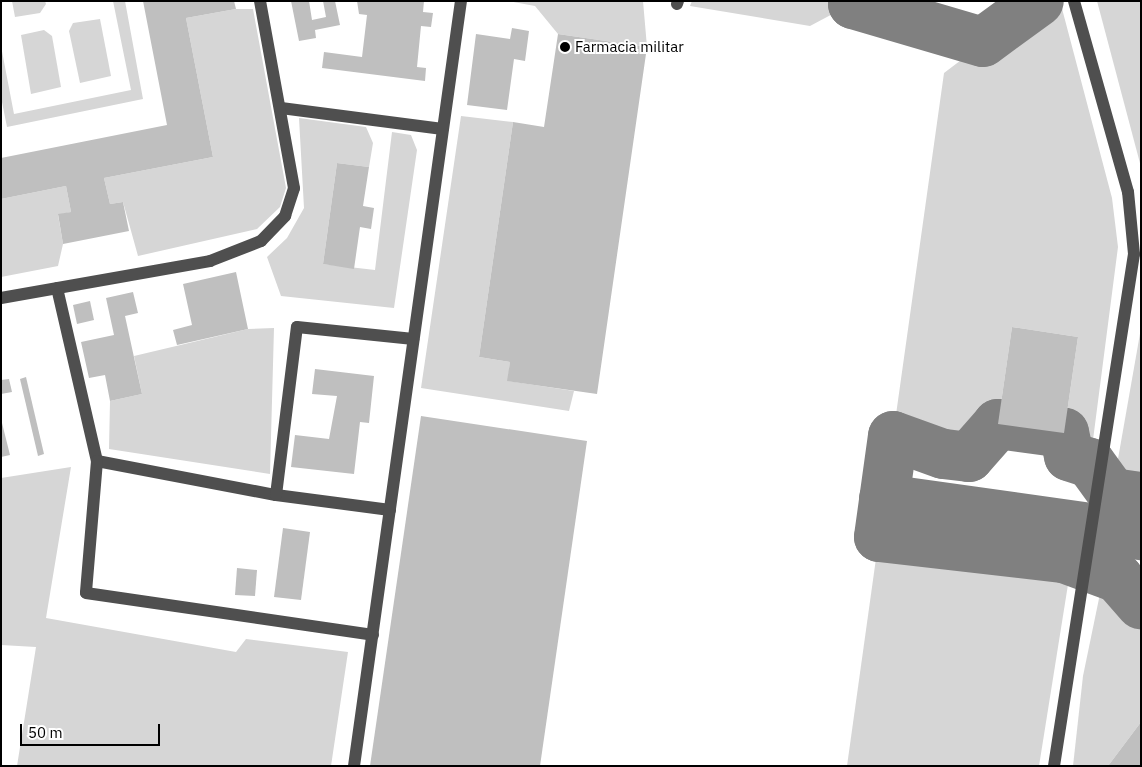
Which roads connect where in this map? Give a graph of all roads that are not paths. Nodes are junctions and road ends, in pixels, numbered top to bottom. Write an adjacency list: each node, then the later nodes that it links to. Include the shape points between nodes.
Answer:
1 (260, 1): 4 (lane)
2 (462, 1): 5 (lane)
3 (1074, 1): 14 (lane, via 1128,192 1134,254)
4 (281, 108): 5 (lane); 6 (lane, via 294,188 285,216 261,241 210,261)
5 (443, 129): 8 (lane)
6 (57, 288): 7 (lane); 9 (lane)
7 (1, 298)
8 (413, 339): 10 (lane, via 297,327); 11 (lane)
9 (97, 461): 10 (lane); 12 (lane, via 86,593)
10 (276, 495): 11 (lane)
11 (390, 510): 12 (lane)
12 (373, 635): 13 (lane)
13 (354, 766)
14 (1054, 766)

